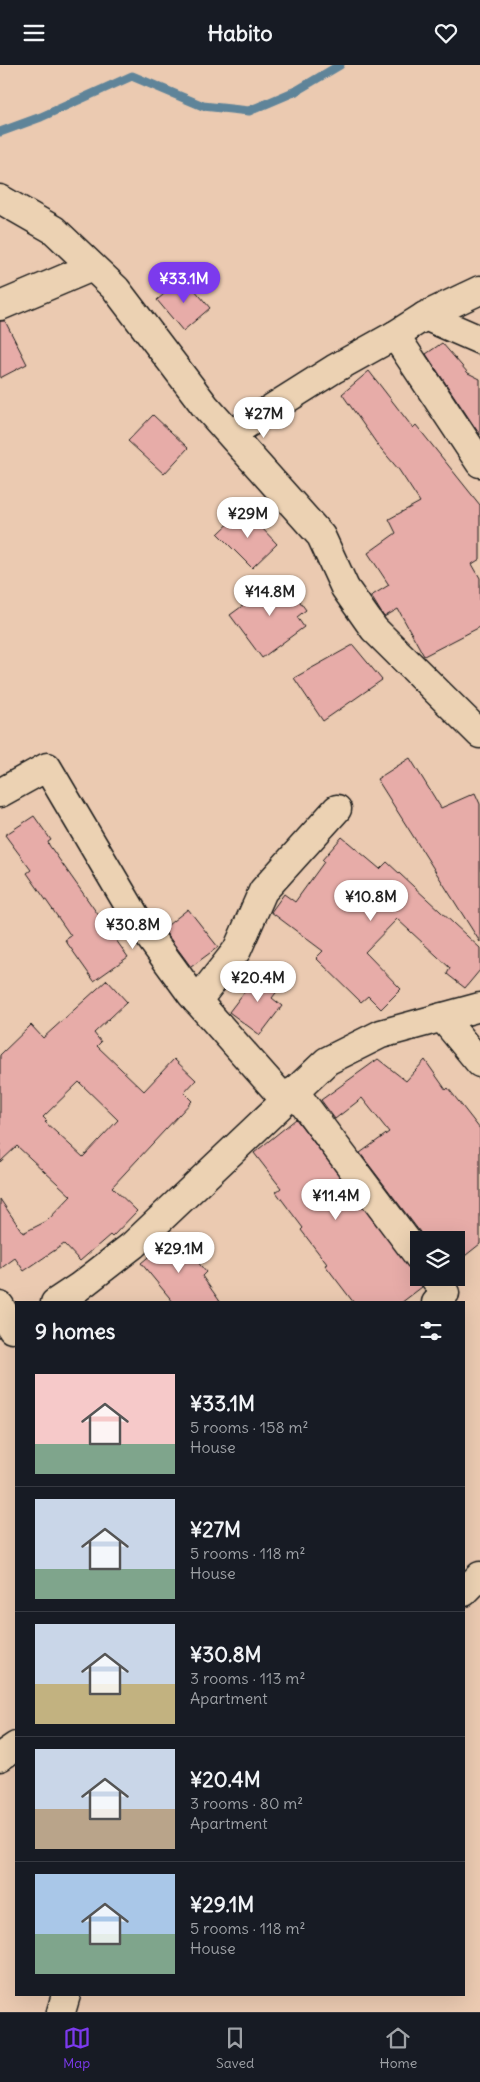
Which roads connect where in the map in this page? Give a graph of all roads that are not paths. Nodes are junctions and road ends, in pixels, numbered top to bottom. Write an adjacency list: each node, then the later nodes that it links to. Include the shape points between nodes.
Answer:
1 (0, 199): 2 (street, via 54,230)
2 (92, 267): 4 (street); 8 (street, via 116,289 205,406)
3 (480, 290): 5 (street)
4 (0, 306)
5 (425, 316): 6 (street); 7 (street)
6 (395, 335): 8 (street); 9 (street)
7 (480, 340)
8 (231, 434): 10 (street, via 321,536 345,589 374,629)
9 (480, 463)
10 (480, 734)
11 (0, 793): 13 (street, via 47,767 138,921)
12 (337, 809): 13 (street, via 263,891 237,950)
13 (197, 1001): 17 (street)
14 (480, 1007): 15 (street)
15 (442, 1017): 16 (street); 17 (street, via 382,1034 335,1057)
16 (480, 1063)
17 (289, 1096): 18 (street); 20 (street, via 133,1245)
18 (410, 1246)
19 (440, 1286): 21 (street, via 445,1293)
20 (58, 1301)
21 (438, 1301)
22 (480, 1576): 23 (street)
23 (465, 1591)
24 (15, 1747): 25 (street)
25 (0, 1757)
26 (66, 1996): 27 (street)
27 (61, 2012)

